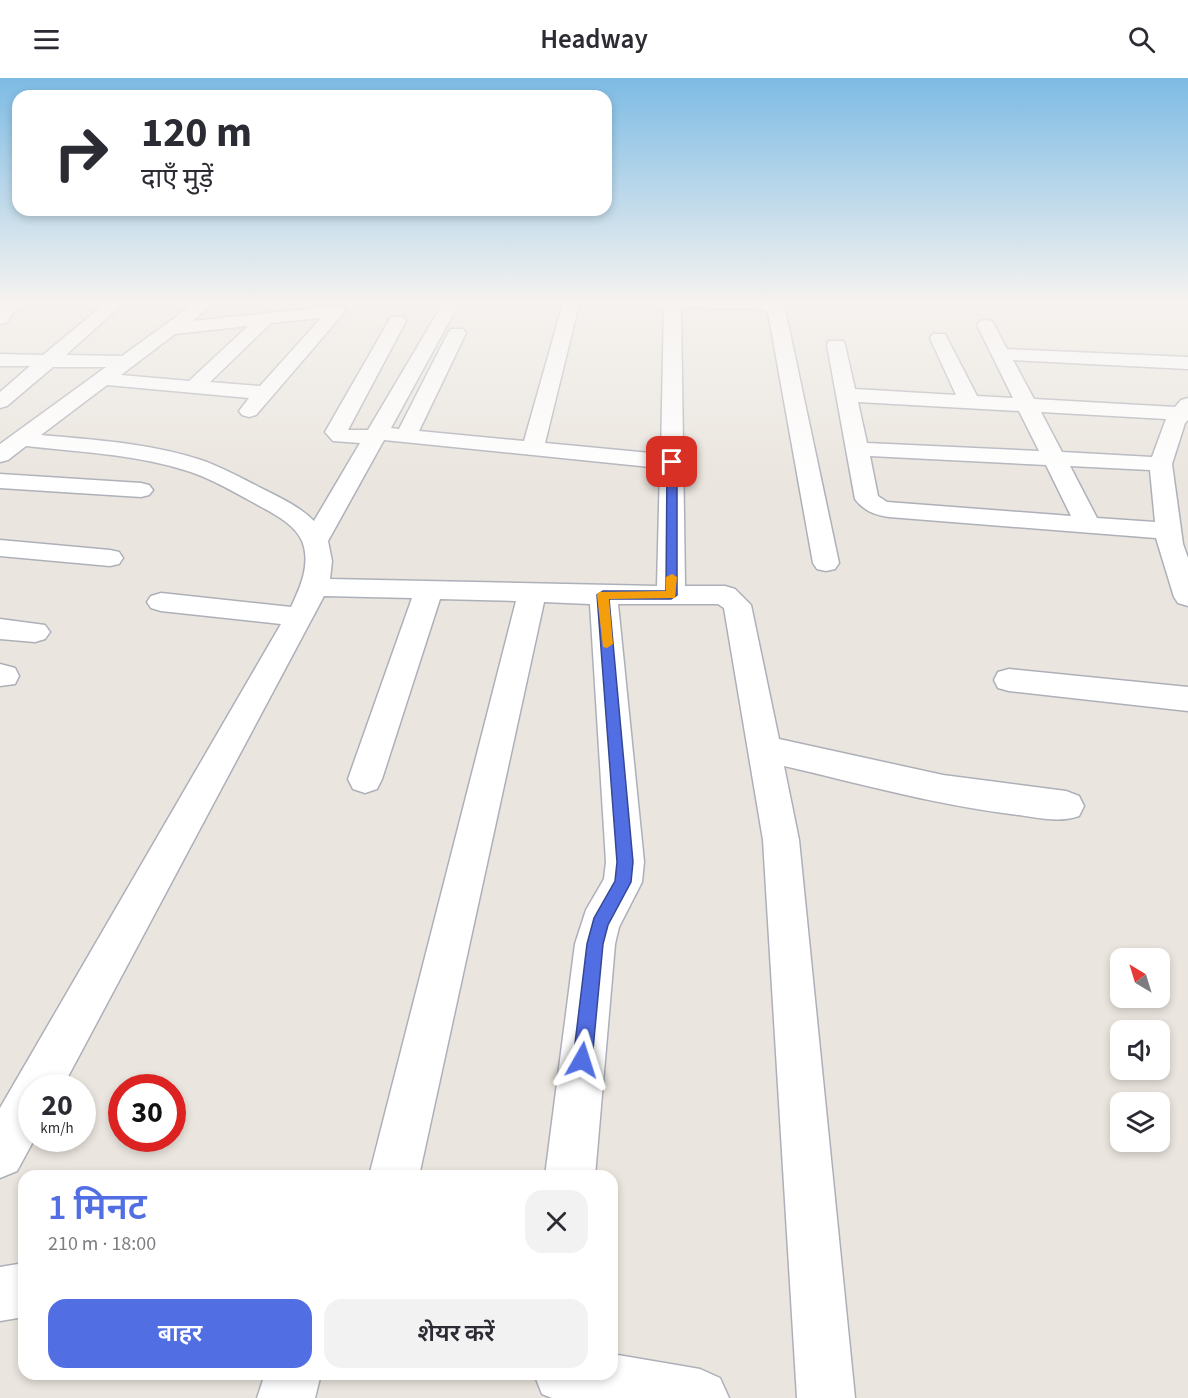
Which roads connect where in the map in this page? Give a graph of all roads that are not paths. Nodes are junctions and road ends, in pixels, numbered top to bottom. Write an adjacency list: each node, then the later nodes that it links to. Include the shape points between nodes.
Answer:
1 (49, 362): 24 (street)
2 (90, 362): 15 (street)
3 (221, 362): 20 (street)
4 (292, 362): 21 (street)
5 (375, 362): 17 (street)
6 (417, 362): 18 (street)
7 (437, 362): 29 (street)
8 (556, 362): 31 (street)
9 (673, 362): 35 (street)
10 (787, 362): 43 (street)
11 (839, 362): 22 (street)
12 (950, 362): 23 (street)
13 (1005, 362): 25 (street)
14 (1151, 362): 16 (street)
15 (125, 363): 19 (street)
16 (1179, 363)
17 (370, 370): 18 (street); 28 (street, via 336,432 341,436)
18 (412, 370): 28 (street)
19 (102, 379): 20 (street); 30 (street)
20 (194, 387): 21 (street)
21 (265, 393): 27 (street)
22 (846, 395): 23 (street); 32 (street)
23 (969, 401): 25 (street)
24 (0, 402)
25 (1027, 404): 26 (street); 34 (street)
26 (1186, 410): 33 (street, via 1174,423)
27 (249, 411)
28 (375, 435): 29 (street); 40 (street)
29 (406, 436): 31 (street)
30 (11, 447): 40 (street, via 147,454 192,465 294,515)
31 (533, 448): 35 (street)
32 (856, 448): 34 (street); 38 (street, via 867,499 879,508)
33 (1172, 452): 34 (street); 39 (street)
34 (1054, 459): 38 (street)
35 (672, 462): 48 (street)
36 (0, 481): 37 (street)
37 (141, 490)
38 (1088, 525): 39 (street)
39 (1168, 531): 44 (street)
40 (315, 541): 51 (street, via 318,555)
41 (0, 548): 42 (street)
42 (111, 558)
43 (826, 563)
44 (1183, 566): 49 (street)
45 (429, 590): 46 (street); 51 (street); 57 (street)
46 (532, 593): 47 (street); 62 (street)
47 (603, 595): 48 (street); 63 (street, via 625,862 623,882 600,923 595,944)
48 (671, 595): 56 (street, via 726,595 737,605)
49 (1188, 597)
50 (161, 602): 51 (street)
51 (308, 602): 59 (street)
52 (0, 629): 53 (street)
53 (35, 632)
54 (1009, 680): 55 (street)
55 (1188, 699)
56 (765, 749): 58 (street, via 943,789); 70 (street, via 781,840)
57 (365, 778)
58 (1066, 806)
59 (45, 1074)
60 (18, 1122): 61 (street)
61 (0, 1154)
62 (395, 1170)
63 (571, 1170)
64 (18, 1291): 65 (street)
65 (0, 1294)
66 (291, 1380): 69 (street)
67 (595, 1380): 68 (street)
68 (687, 1397)
69 (286, 1398)
70 (826, 1398)

